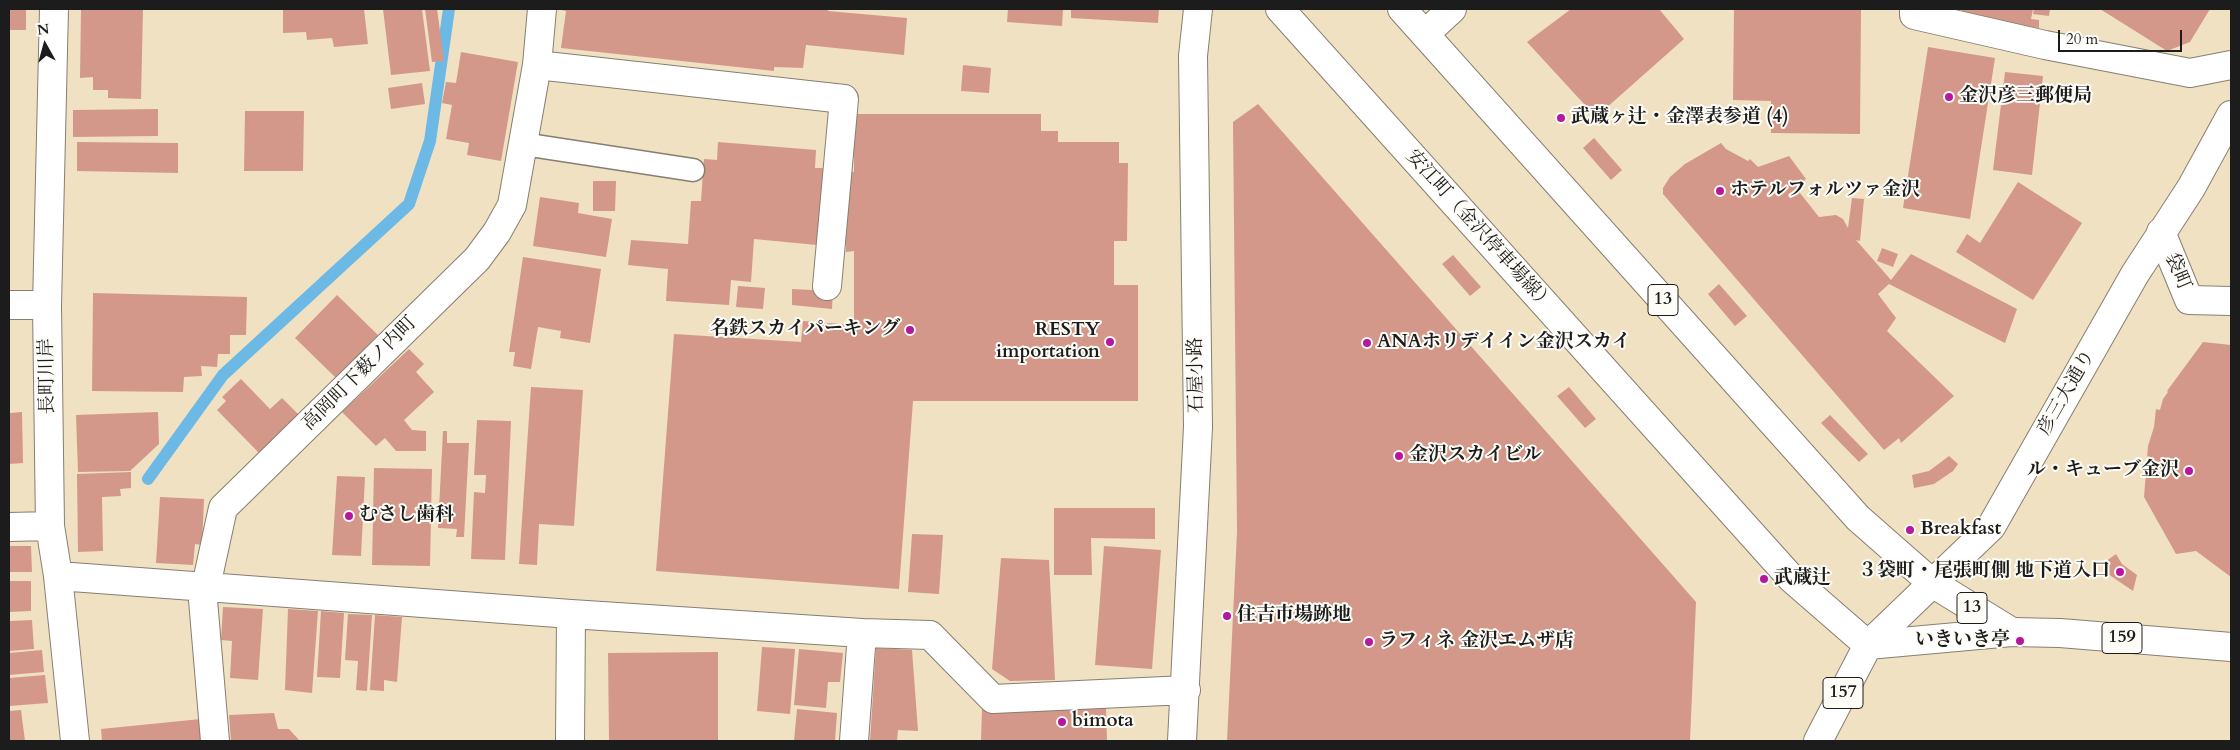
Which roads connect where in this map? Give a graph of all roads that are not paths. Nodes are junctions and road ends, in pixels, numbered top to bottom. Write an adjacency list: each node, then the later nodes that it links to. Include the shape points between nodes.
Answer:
1 (54, 9): 18 (main road, 長町川岸)
2 (542, 9): 9 (main road, 高岡町下薮ノ内町)
3 (1198, 9): 29 (main road, 石屋小路, via 1193,56 1198,427)
4 (1280, 9): 27 (main road, 安江町（金沢停車場線）, via 1792,579)
5 (1402, 9): 8 (main road, 13)
6 (1452, 9): 8 (main road)
7 (1914, 9): 10 (main road, via 1914,15 2045,46 2190,73)
8 (1425, 34): 22 (main road, 13, via 1858,518)
9 (537, 65): 12 (main road, 高岡町下薮ノ内町); 15 (main road, via 844,99)
10 (2231, 65)
11 (2231, 115): 14 (main road, 彦三大通り, via 2191,188)
12 (523, 144): 13 (lane); 23 (main road, 高岡町下薮ノ内町, via 512,204 497,232 476,259 223,508)
13 (693, 170)
14 (2161, 232): 16 (main road, 袋町, via 2189,300); 22 (main road, 彦三大通り, via 1991,527)
15 (827, 286)
16 (2231, 301)
17 (9, 305): 18 (main road)
18 (47, 305): 19 (main road, 長町川岸)
19 (50, 526): 20 (main road); 21 (main road, 長町川岸)
20 (9, 527)
21 (58, 576): 23 (main road); 30 (main road, 長町川岸)
22 (1932, 583): 25 (main road, 13); 27 (main road, 彦三大通り)
23 (205, 587): 24 (main road); 31 (main road, 高岡町下薮ノ内町, via 203,600)
24 (571, 614): 26 (main road); 32 (main road)
25 (2012, 632): 27 (main road, 159); 28 (main road, 159, via 2060,633)
26 (862, 633): 29 (main road, via 930,635 993,699); 33 (main road)
27 (1868, 645): 35 (main road, 157)
28 (2231, 648)
29 (1186, 690): 34 (main road, 石屋小路)
30 (75, 741)
31 (215, 741)
32 (570, 741)
33 (854, 741)
34 (1182, 741)
35 (1818, 741)

